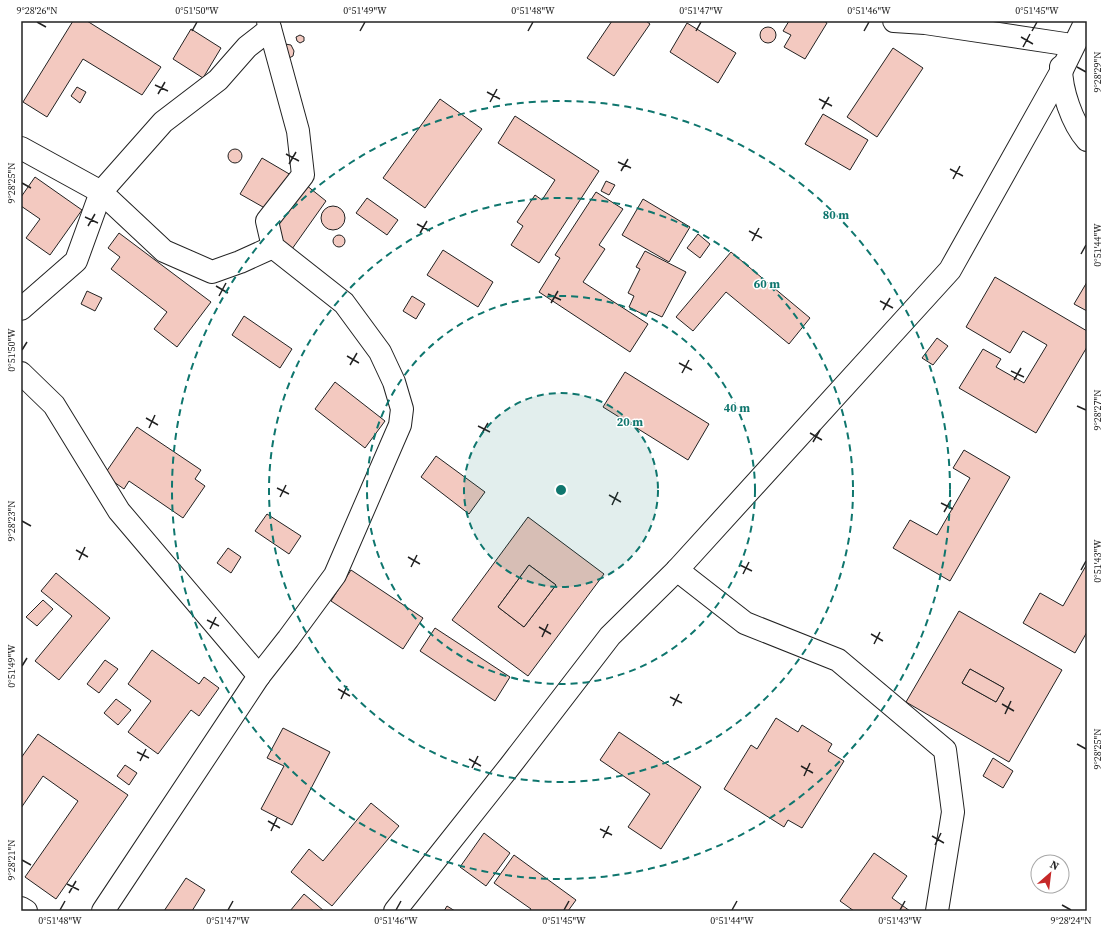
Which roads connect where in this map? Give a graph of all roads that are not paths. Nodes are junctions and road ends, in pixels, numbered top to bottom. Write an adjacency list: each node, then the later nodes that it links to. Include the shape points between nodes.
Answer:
1 (894, 21): 3 (street)
2 (269, 25): 7 (street, via 218,80 163,122); 8 (street, via 298,131 303,175 267,221)
3 (1077, 33): 4 (street, via 1062,58)
4 (1061, 72): 5 (street, via 1072,114 1080,132); 11 (street, via 950,270)
5 (1087, 140)
6 (21, 148): 7 (street)
7 (101, 192): 8 (street, via 164,251 212,272); 9 (street, via 76,261)
8 (273, 247): 12 (street, via 344,303 380,352 394,382 402,409 400,426 335,575)
9 (21, 309)
10 (21, 373): 12 (street, via 54,405 119,510)
11 (677, 570): 16 (street, via 610,636); 17 (street, via 745,623 838,660 945,750 953,812)
12 (259, 676): 15 (street)
13 (21, 908): 14 (street)
14 (26, 911)
15 (103, 911)
16 (395, 911)
17 (937, 911)

